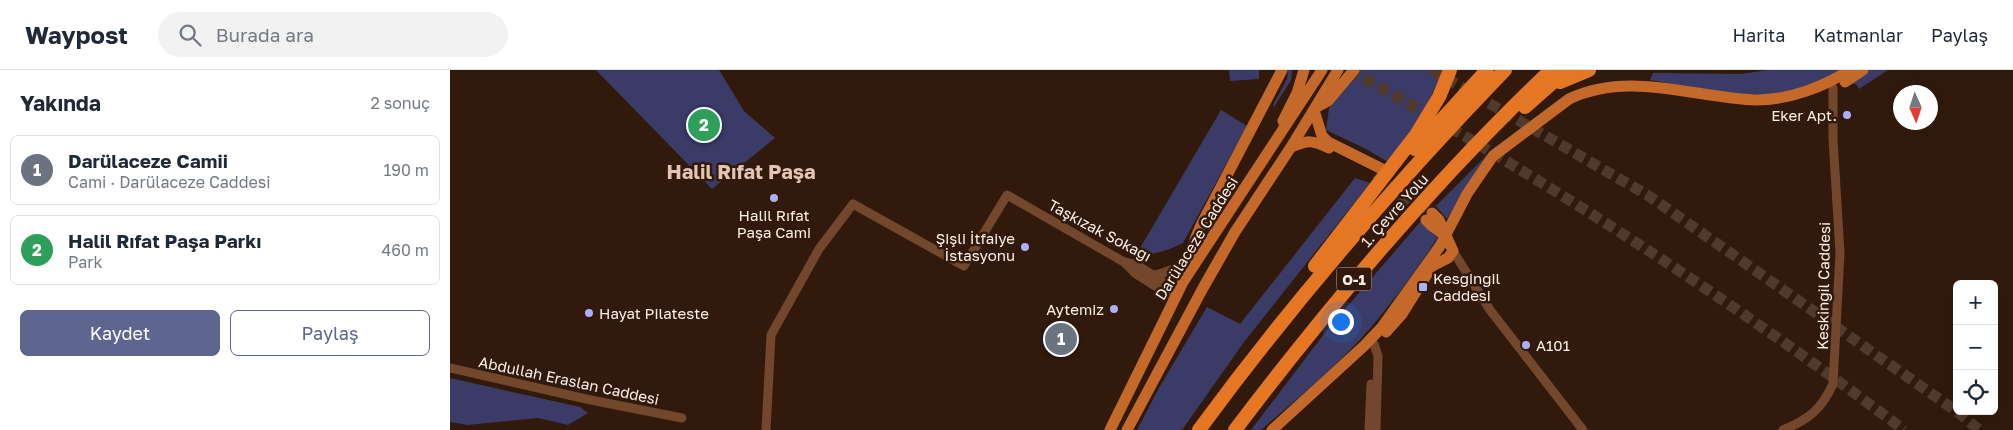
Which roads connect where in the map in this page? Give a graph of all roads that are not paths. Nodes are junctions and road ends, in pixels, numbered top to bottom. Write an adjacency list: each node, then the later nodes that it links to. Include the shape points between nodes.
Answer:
1 (1282, 70): 24 (main road, via 1202,223 1192,248)
2 (1304, 70): 18 (main road)
3 (1322, 70): 18 (main road, Darülaceze Caddesi)
4 (1338, 70): 16 (main road, Darülaceze Caddesi)
5 (1354, 70): 16 (main road, via 1328,101)
6 (1450, 70): 20 (highway, via 1416,134)
7 (1487, 70): 20 (highway)
8 (1505, 70): 29 (highway, 1. Çevre Yolu / O-1, via 1385,198)
9 (1551, 70): 17 (highway, 1. Çevre Yolu / O-1)
10 (1567, 70): 15 (highway)
11 (1589, 70): 15 (highway)
12 (1850, 70): 14 (main road)
13 (1863, 70): 14 (main road, via 1851,79)
14 (1833, 84): 22 (main road, via 1796,100 1762,103 1610,88 1585,97 1495,158 1466,202); 42 (street, Keskingil Caddesi, via 1840,253 1833,384 1825,402 1812,415)
15 (1546, 90): 17 (highway)
16 (1314, 110): 19 (main road, Darülaceze Caddesi); 19 (main road, via 1322,136 1328,142 1379,172 1317,142 1307,141)
17 (1483, 137): 36 (highway, 1. Çevre Yolu / O-1, via 1363,268)
18 (1272, 147): 24 (main road, Darülaceze Caddesi)
19 (1291, 147): 27 (main road, Darülaceze Caddesi, via 1235,232)
20 (1363, 204): 29 (highway, via 1280,313)
21 (1429, 216): 22 (main road, via 1439,220)
22 (1449, 242): 28 (main road, via 1440,246); 28 (main road, via 1448,258 1432,266 1402,314); 41 (street, via 1490,310)
23 (1124, 262): 25 (street, Taşkızak Sokağı); 26 (street, via 1136,274); 32 (street, Taşkızak Sokağı, via 1007,195 964,266 853,204 819,249 771,334)
24 (1195, 264): 25 (street, via 1181,264); 26 (main road, Darülaceze Caddesi)
25 (1154, 275): 26 (street, Taşkızak Sokağı)
26 (1176, 295): 27 (main road); 33 (main road, Darülaceze Caddesi)
27 (1195, 303): 34 (main road, Darülaceze Caddesi)
28 (1372, 341): 37 (main road); 38 (main road); 39 (street); 40 (street, via 1378,356)
29 (1257, 352): 35 (highway, 1. Çevre Yolu / O-1)
30 (450, 368): 31 (street, Abdullah Eraslan Caddesi, via 586,400)
31 (682, 418)
32 (766, 430)
33 (1110, 430)
34 (1127, 430)
35 (1199, 430)
36 (1235, 430)
37 (1272, 430)
38 (1282, 430)
39 (1370, 430)
40 (1376, 430)
41 (1583, 430)
42 (1783, 430)

